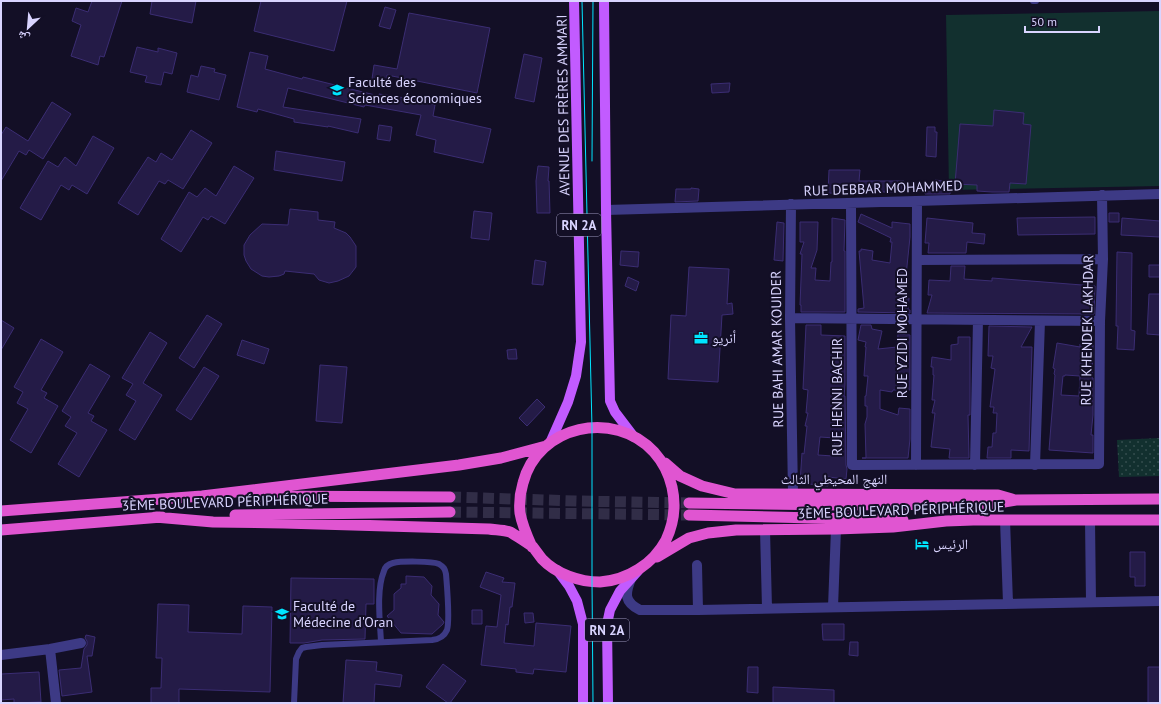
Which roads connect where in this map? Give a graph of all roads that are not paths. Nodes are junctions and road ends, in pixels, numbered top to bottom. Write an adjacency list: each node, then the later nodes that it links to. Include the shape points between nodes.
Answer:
1 (574, 1): 18 (main road, AVENUE DES FRÈRES AMMARI / RN 2A, via 581,342 576,376 568,402)
2 (604, 1): 8 (main road, RN 2A)
3 (1160, 194): 4 (street, RUE DEBBAR MOHAMMED)
4 (1102, 195): 5 (street, RUE DEBBAR MOHAMMED); 9 (street, RUE KHENDEK LAKHDAR)
5 (917, 201): 6 (street, RUE DEBBAR MOHAMMED); 10 (street, RUE YZIDI MOHAMED)
6 (851, 203): 7 (street, RUE DEBBAR MOHAMMED); 12 (street, RUE HENNI BACHIR)
7 (791, 204): 8 (street, RUE DEBBAR MOHAMMED); 11 (street, RUE BAHI AMAR KOUIDER)
8 (606, 210): 17 (main road, RN 2A, via 610,401)
9 (1103, 259): 10 (street); 16 (street, RUE KHENDEK LAKHDAR)
10 (917, 260): 13 (street, RUE YZIDI MOHAMED)
11 (790, 318): 12 (street); 24 (street, RUE BAHI AMAR KOUIDER)
12 (851, 319): 13 (street); 21 (street, RUE HENNI BACHIR, via 852,465)
13 (916, 320): 14 (street); 21 (street, RUE YZIDI MOHAMED)
14 (978, 320): 15 (street); 22 (street)
15 (1040, 321): 16 (street); 23 (street)
16 (1100, 321): 20 (street, RUE KHENDEK LAKHDAR)
17 (634, 437): 18 (highway, via 621,431 592,428 562,435); 19 (highway)
18 (548, 444): 25 (highway, via 501,458 459,465); 41 (highway, via 528,470 520,494 524,530)
19 (660, 460): 24 (highway, النهج المحيطي الثالث, via 680,476 702,486 735,494); 42 (highway, via 671,482 674,516 661,548)
20 (1099, 464): 23 (street, RUE HENNI BACHIR)
21 (916, 465): 22 (street, RUE HENNI BACHIR)
22 (975, 465): 23 (street, RUE HENNI BACHIR)
23 (1035, 465)
24 (793, 494): 28 (highway, النهج المحيطي الثالث, via 998,495)
25 (202, 496): 26 (highway, 3ÈME BOULEVARD PÉRIPHÉRIQUE); 30 (highway)
26 (450, 496)
27 (1160, 499): 28 (highway, 3ÈME BOULEVARD PÉRIPHÉRIQUE)
28 (1016, 500): 29 (highway, 3ÈME BOULEVARD PÉRIPHÉRIQUE, via 992,504 855,505)
29 (689, 502)
30 (1, 511)
31 (450, 512): 33 (highway, 3ÈME BOULEVARD PÉRIPHÉRIQUE)
32 (689, 515): 34 (highway)
33 (155, 517): 39 (highway, 3ÈME BOULEVARD PÉRIPHÉRIQUE); 41 (highway, via 213,522 489,529 510,532)
34 (946, 520): 35 (highway, 3ÈME BOULEVARD PÉRIPHÉRIQUE); 38 (highway, 3ÈME BOULEVARD PÉRIPHÉRIQUE, via 893,527)
35 (1005, 520): 36 (highway, 3ÈME BOULEVARD PÉRIPHÉRIQUE); 48 (street)
36 (1090, 520): 37 (highway, 3ÈME BOULEVARD PÉRIPHÉRIQUE); 47 (street)
37 (1160, 520)
38 (836, 529): 40 (highway, 3ÈME BOULEVARD PÉRIPHÉRIQUE); 49 (street)
39 (1, 530)
40 (765, 530): 42 (highway, 3ÈME BOULEVARD PÉRIPHÉRIQUE, via 708,533 689,538); 50 (street)
41 (532, 547): 44 (highway, 3ÈME BOULEVARD PÉRIPHÉRIQUE, via 543,560)
42 (646, 564): 44 (highway, 3ÈME BOULEVARD PÉRIPHÉRIQUE, via 629,575 600,582 570,577); 45 (main road, RN 2A)
43 (697, 565): 51 (street)
44 (557, 570): 58 (main road, RN 2A, via 577,601 582,624)
45 (630, 579): 51 (street, via 626,593 628,601 640,610); 59 (main road, RN 2A, via 610,610 607,624)
46 (1160, 601): 47 (street)
47 (1091, 602): 48 (street)
48 (1008, 603): 49 (street)
49 (833, 607): 50 (street)
50 (767, 608): 51 (street)
51 (698, 610)
52 (381, 642): 52 (lane, via 432,640 442,637 447,630 448,620 445,568 439,564 420,562 393,563 384,569 379,601); 57 (lane, via 302,648 296,659)
53 (81, 643): 54 (street)
54 (50, 650): 55 (street); 56 (street)
55 (1, 655)
56 (56, 703)
57 (294, 703)
58 (583, 703)
59 (608, 703)

